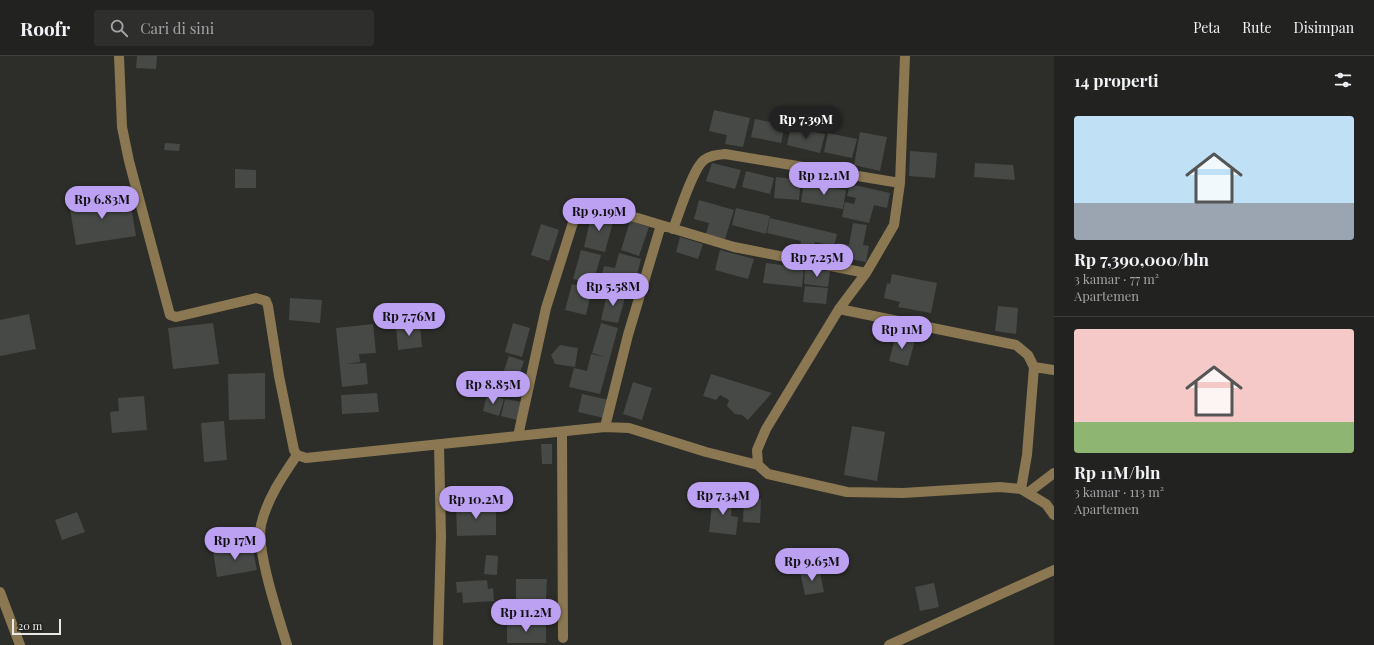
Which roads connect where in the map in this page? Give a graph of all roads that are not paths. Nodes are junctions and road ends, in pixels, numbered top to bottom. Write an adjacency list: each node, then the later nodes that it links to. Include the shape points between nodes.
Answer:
1 (119, 56): 14 (street, via 122,127 170,315 176,318 256,298 266,301 287,416)
2 (905, 56): 3 (street)
3 (900, 183): 5 (street, via 725,154 713,155 703,160 694,175); 6 (street, via 894,225)
4 (661, 225): 5 (street); 10 (street, via 628,335); 12 (street, via 601,207 585,207 576,213 546,308)
5 (673, 229): 6 (street, via 734,247)
6 (866, 273): 7 (street)
7 (839, 309): 8 (street, via 1016,345 1028,355); 15 (street, via 766,429 757,450)
8 (1034, 366): 9 (street); 17 (street)
9 (1054, 370)
10 (605, 427): 11 (street); 15 (street, via 629,428)
11 (562, 432): 12 (street); 21 (street)
12 (518, 436): 13 (street)
13 (439, 445): 14 (street, via 306,458); 24 (street, via 441,537)
14 (297, 455): 23 (street, via 273,491 261,526 262,555)
15 (758, 465): 17 (street, via 768,474 847,492 903,493 1000,487)
16 (1054, 474): 17 (street)
17 (1025, 491): 18 (street, via 1046,504)
18 (1054, 515)
19 (1054, 570): 25 (street)
20 (0, 592): 22 (street)
21 (563, 638)
22 (20, 645)
23 (287, 645)
24 (438, 645)
25 (889, 645)

